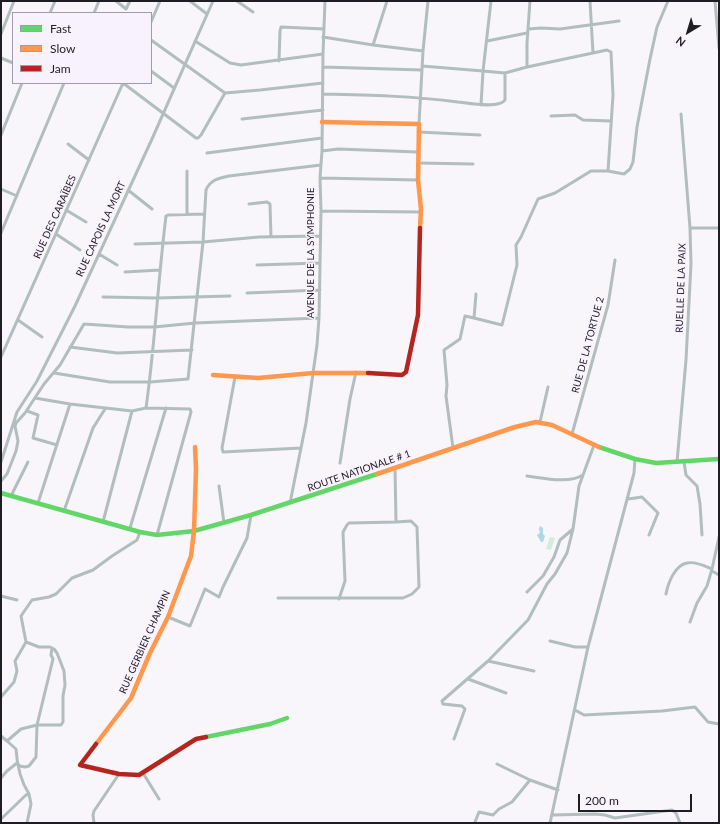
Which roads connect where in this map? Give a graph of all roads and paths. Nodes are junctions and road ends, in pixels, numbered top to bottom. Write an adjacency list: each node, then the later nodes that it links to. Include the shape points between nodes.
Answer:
1 (14, 1): 27 (street)
2 (55, 1): 18 (street)
3 (99, 1): 19 (street)
4 (116, 1): 5 (street, via 126,9)
5 (130, 1)
6 (160, 1): 22 (street)
7 (190, 1): 21 (street)
8 (213, 1): 21 (street, RUE CAPOIS LA MORT)
9 (237, 1): 20 (street)
10 (325, 1): 25 (street, AVENUE DE LA SYMPHONIE)
11 (387, 1): 33 (street)
12 (428, 1): 35 (street)
13 (491, 1): 31 (street)
14 (530, 1): 26 (street)
15 (590, 1): 24 (street)
16 (668, 1): 79 (street, via 657,27 650,59 633,162 624,174)
17 (715, 1): 32 (street)
18 (50, 12)
19 (94, 12)
20 (253, 12)
21 (207, 14): 30 (street, RUE CAPOIS LA MORT)
22 (152, 20)
23 (619, 21): 24 (street)
24 (591, 24): 26 (street); 36 (street)
25 (324, 29): 28 (street, AVENUE DE LA SYMPHONIE); 39 (street, via 281,28)
26 (528, 31): 31 (street); 43 (street)
27 (1, 34)
28 (323, 37): 33 (street); 37 (street, AVENUE DE LA SYMPHONIE)
29 (152, 41): 41 (street)
30 (195, 41): 39 (street, via 230,63 241,65); 41 (street, RUE CAPOIS LA MORT)
31 (487, 41): 45 (street)
32 (719, 42): 34 (street)
33 (373, 45): 35 (street)
34 (719, 48)
35 (423, 50): 44 (street)
36 (593, 53): 43 (street); 63 (street, via 607,50 611,52)
37 (322, 54): 39 (street); 42 (street, AVENUE DE LA SYMPHONIE)
38 (1, 58): 40 (street)
39 (279, 60)
40 (12, 63)
41 (185, 64): 53 (street, RUE CAPOIS LA MORT); 54 (street)
42 (322, 67): 44 (street); 48 (street, AVENUE DE LA SYMPHONIE)
43 (527, 67): 47 (street)
44 (422, 68): 45 (street); 56 (street)
45 (483, 71): 47 (street); 57 (street)
46 (152, 72): 53 (street)
47 (505, 73): 57 (street, via 504,102)
48 (323, 83): 54 (street); 55 (street, AVENUE DE LA SYMPHONIE)
49 (22, 84): 67 (street)
50 (64, 84): 84 (street)
51 (123, 84): 74 (street, RUE DES CARAÏBES)
52 (124, 84): 59 (street)
53 (174, 88): 59 (street, RUE CAPOIS LA MORT)
54 (225, 93): 59 (street, via 198,138)
55 (323, 94): 56 (street); 58 (street, AVENUE DE LA SYMPHONIE)
56 (420, 97): 57 (street); 65 (street)
57 (481, 105)
58 (323, 110): 62 (street); 64 (street, AVENUE DE LA SYMPHONIE)
59 (162, 113): 83 (street, RUE CAPOIS LA MORT)
60 (680, 114): 93 (street, RUELLE DE LA PAIX)
61 (551, 116): 63 (street, via 575,115 583,120)
62 (242, 119)
63 (611, 121): 79 (street)
64 (322, 122): 65 (street); 69 (street, AVENUE DE LA SYMPHONIE)
65 (418, 124): 66 (street)
66 (418, 132): 68 (street); 73 (street)
67 (1, 134)
68 (480, 135)
69 (322, 138): 71 (street, AVENUE DE LA SYMPHONIE); 72 (street)
70 (68, 144): 74 (street)
71 (322, 151): 73 (street, via 338,149); 77 (street, AVENUE DE LA SYMPHONIE)
72 (207, 152)
73 (418, 152): 75 (street)
74 (89, 160): 87 (street, RUE DES CARAÏBES)
75 (418, 163): 76 (street); 81 (street)
76 (473, 164)
77 (321, 165): 80 (street, AVENUE DE LA SYMPHONIE); 91 (street, via 219,178 206,190)
78 (188, 170): 90 (street)
79 (608, 171): 118 (street, via 591,171 538,199 516,245 517,265 502,326)
80 (320, 178): 81 (street); 88 (street, AVENUE DE LA SYMPHONIE)
81 (418, 180): 89 (street)
82 (1, 189): 84 (street)
83 (128, 190): 86 (street); 103 (street, RUE CAPOIS LA MORT)
84 (17, 196): 95 (street)
85 (249, 204): 98 (street, via 270,204)
86 (152, 209)
87 (66, 210): 92 (street); 96 (street, RUE DES CARAÏBES)
88 (321, 211): 89 (street); 97 (street, AVENUE DE LA SYMPHONIE)
89 (421, 212): 127 (street, via 418,315 406,372 402,375)
90 (187, 214): 91 (street); 99 (street, via 167,215)
91 (204, 214): 100 (street)
92 (86, 222)
93 (690, 228): 94 (street); 152 (street, RUELLE DE LA PAIX, via 691,264 686,360)
94 (719, 228)
95 (1, 234)
96 (56, 234): 102 (street); 119 (street, RUE DES CARAÏBES)
97 (320, 236): 98 (street); 105 (street, AVENUE DE LA SYMPHONIE)
98 (271, 237): 100 (street)
99 (162, 242): 100 (street); 101 (street); 108 (street)
100 (203, 242): 115 (street)
101 (135, 244)
102 (80, 250)
103 (99, 254): 106 (street); 150 (street, RUE CAPOIS LA MORT, via 37,381 17,412)
104 (615, 260): 142 (street, RUE DE LA TORTUE 2, via 608,305)
105 (320, 263): 107 (street); 110 (street, AVENUE DE LA SYMPHONIE)
106 (117, 265)
107 (257, 265)
108 (160, 270): 109 (street); 116 (street)
109 (125, 272)
110 (320, 290): 111 (street); 117 (street, AVENUE DE LA SYMPHONIE)
111 (247, 293)
112 (476, 294): 118 (street)
113 (230, 296): 115 (street)
114 (104, 297): 116 (street)
115 (197, 297): 116 (street); 120 (street)
116 (157, 298): 121 (street)
117 (319, 318): 120 (street); 129 (street, AVENUE DE LA SYMPHONIE)
118 (474, 318): 147 (street, via 465,316 460,339 444,350)
119 (18, 320): 122 (street); 126 (street, RUE DES CARAÏBES)
120 (195, 323): 121 (street); 124 (street)
121 (154, 327): 123 (street, via 84,324); 125 (street)
122 (42, 337)
123 (70, 347): 125 (street, via 118,353); 128 (street)
124 (192, 350): 125 (street); 132 (street, via 188,379)
125 (152, 352): 132 (street)
126 (1, 357)
127 (356, 372): 129 (street); 154 (street)
128 (54, 373): 132 (street, via 110,382); 134 (street)
129 (313, 373): 131 (street, via 258,378); 146 (street, AVENUE DE LA SYMPHONIE)
130 (213, 375): 131 (street)
131 (235, 377): 146 (street, via 223,452)
132 (150, 382): 136 (street)
133 (548, 388): 141 (street)
134 (35, 398): 135 (street); 139 (street)
135 (70, 404): 138 (street); 144 (street)
136 (146, 408): 137 (street); 140 (street)
137 (166, 408): 170 (street); 174 (street, via 191,410)
138 (105, 409): 140 (street); 165 (street, via 93,428)
139 (27, 411): 144 (street, via 38,416 33,438); 158 (street, via 16,422 16,451 7,474)
140 (132, 412): 167 (street)
141 (540, 422): 142 (street, ROUTE NATIONALE # 1); 147 (street, ROUTE NATIONALE # 1, via 515,427)
142 (572, 434): 143 (street, ROUTE NATIONALE # 1)
143 (594, 445): 148 (street, ROUTE NATIONALE # 1); 156 (street)
144 (57, 446): 164 (street)
145 (195, 447): 172 (street, RUE GERBIER CHAMPIN)
146 (301, 448): 163 (street, AVENUE DE LA SYMPHONIE)
147 (452, 448): 155 (street, ROUTE NATIONALE # 1)
148 (635, 459): 152 (street, ROUTE NATIONALE # 1, via 656,463); 162 (street)
149 (719, 459): 153 (street, ROUTE NATIONALE # 1)
150 (1, 462)
151 (28, 462): 161 (street)
152 (677, 462): 153 (street, ROUTE NATIONALE # 1)
153 (684, 462): 175 (street, via 686,475 697,486)
154 (340, 463)
155 (395, 468): 163 (street, ROUTE NATIONALE # 1); 168 (street)
156 (583, 475): 157 (street, via 571,479); 171 (street)
157 (527, 476)
158 (1, 481)
159 (219, 486): 169 (street)
160 (1, 493): 161 (street, ROUTE NATIONALE # 1)
161 (11, 496): 164 (street, ROUTE NATIONALE # 1)
162 (628, 499): 176 (street, via 642,497 658,513); 190 (street)
163 (290, 503): 166 (street, ROUTE NATIONALE # 1)
164 (38, 504): 165 (street, ROUTE NATIONALE # 1)
165 (64, 511): 167 (street, ROUTE NATIONALE # 1)
166 (251, 515): 169 (street, ROUTE NATIONALE # 1); 186 (street, via 248,538 219,597 205,589 190,626)
167 (103, 522): 170 (street, ROUTE NATIONALE # 1)
168 (396, 522): 184 (street, via 347,525 343,532 345,581); 184 (street, via 411,521 417,527 419,587 403,598)
169 (224, 523): 172 (street, ROUTE NATIONALE # 1)
170 (130, 528): 173 (street, ROUTE NATIONALE # 1)
171 (573, 529): 180 (street, via 560,540 543,576); 192 (street, via 567,552 555,574 546,584 528,620)
172 (194, 531): 174 (street, ROUTE NATIONALE # 1); 186 (street, RUE GERBIER CHAMPIN, via 191,556)
173 (140, 532): 174 (street, ROUTE NATIONALE # 1); 189 (street, via 137,540 93,570 72,578 56,594 49,598 32,600 21,616)
174 (157, 535)
175 (702, 535)
176 (648, 536)
177 (719, 537): 178 (street)
178 (712, 570): 179 (street); 181 (street, via 694,563 686,563 679,567 668,584); 187 (street)
179 (719, 575)
180 (527, 592)
181 (666, 594)
182 (1, 596): 185 (street)
183 (278, 598): 184 (street)
184 (339, 599)
185 (17, 600)
186 (168, 616): 207 (street, RUE GERBIER CHAMPIN, via 131,698 80,763 81,766)
187 (690, 622)
188 (550, 641): 190 (street, via 575,647)
189 (26, 642): 191 (street); 196 (street, via 15,660 14,682)
190 (588, 647): 197 (street)
191 (52, 648): 200 (street, via 53,659); 200 (street, via 57,653 64,672 63,722 61,725)
192 (488, 661): 193 (street); 194 (street)
193 (534, 672)
194 (468, 679): 195 (street); 202 (street, via 442,701 443,704 462,706 465,709)
195 (506, 693)
196 (1, 697)
197 (575, 710): 199 (street, via 584,715 695,707 708,722); 210 (street)
198 (287, 718): 206 (street, RUE GERBIER CHAMPIN, via 270,724 196,738)
199 (719, 724)
200 (37, 725): 203 (street, via 21,729); 204 (street, via 36,757 33,763 25,767)
201 (1, 736): 203 (street)
202 (454, 739)
203 (7, 741): 204 (street, via 16,749)
204 (16, 763): 208 (street); 211 (street, via 22,785)
205 (498, 764): 209 (street)
206 (143, 773): 207 (street, RUE GERBIER CHAMPIN, via 132,776); 212 (street)
207 (119, 774): 217 (street, via 94,812)
208 (1, 778)
209 (530, 780): 210 (street); 215 (street, via 512,802 493,815 480,812)
210 (558, 790): 213 (street)
211 (29, 794): 214 (street); 216 (street, via 31,804)
212 (159, 799)
213 (552, 815): 218 (street); 219 (street, via 595,814 615,818 672,810)
214 (1, 819)
215 (475, 822)
216 (27, 823)
217 (94, 823)
218 (550, 823)
219 (680, 823)

